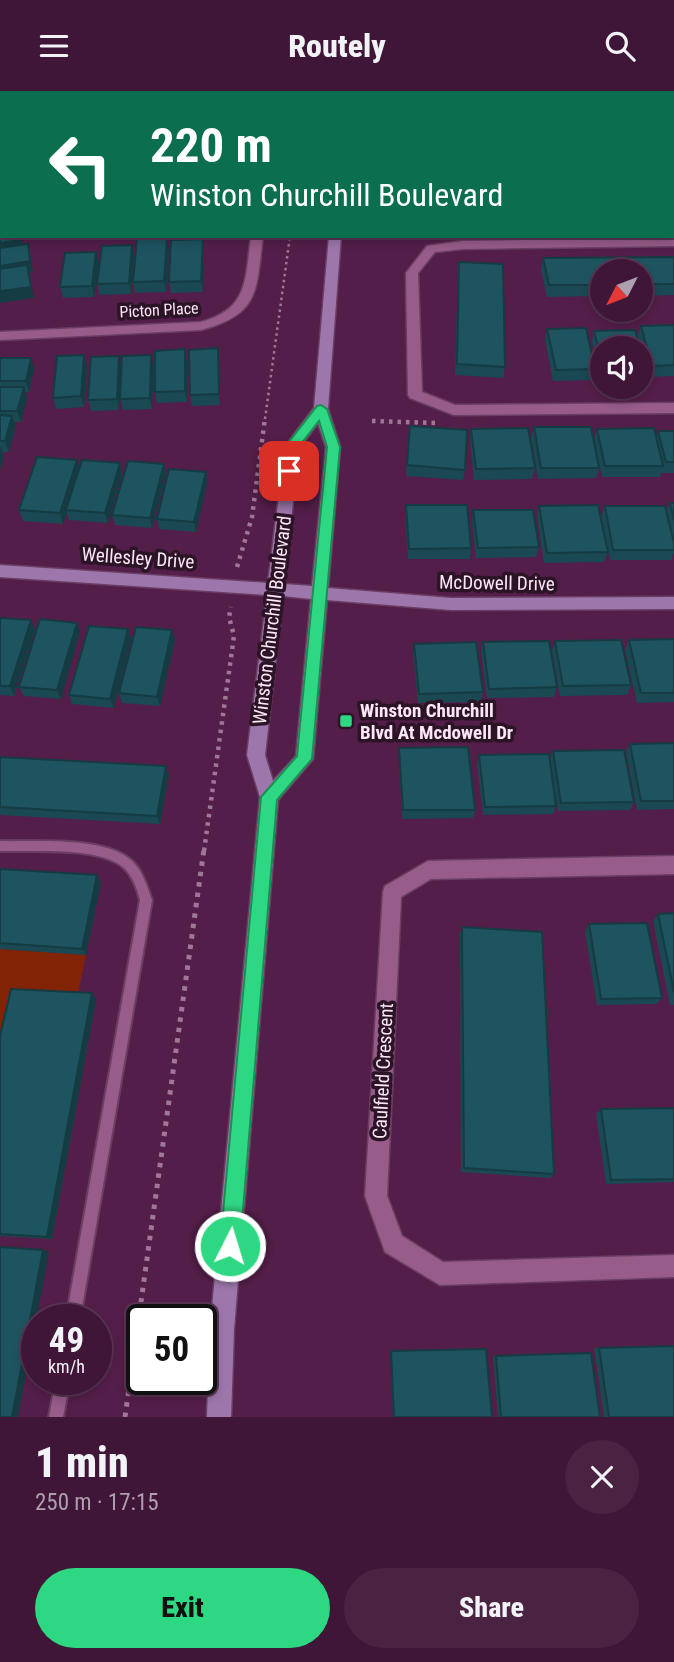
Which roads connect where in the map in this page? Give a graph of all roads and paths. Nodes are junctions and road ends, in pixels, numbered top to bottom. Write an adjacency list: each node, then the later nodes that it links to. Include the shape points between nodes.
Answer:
1 (257, 238): 5 (street, Picton Place, via 247,302 220,322)
2 (290, 238): 10 (path, via 252,517)
3 (335, 238): 7 (main road)
4 (674, 242): 8 (street, via 430,249 412,273 415,394)
5 (0, 336)
6 (674, 408): 8 (street)
7 (321, 409): 12 (main road, Winston Churchill Boulevard, via 292,447); 13 (main road, via 333,447)
8 (454, 410): 9 (path, via 433,425)
9 (372, 421)
10 (239, 559)
11 (0, 571): 12 (main road, Wellesley Drive)
12 (274, 590): 13 (main road, Wellesley Drive); 16 (main road, Winston Churchill Boulevard, via 257,755)
13 (319, 594): 14 (main road, McDowell Drive, via 495,605); 16 (main road, via 304,759)
14 (674, 603)
15 (229, 617): 23 (path, via 234,636)
16 (269, 797): 24 (main road, Winston Churchill Boulevard, via 222,1329)
17 (0, 846): 20 (lane, via 97,850 125,862 146,900)
18 (674, 865): 19 (street, Caulfield Crescent, via 428,870 393,893 376,1196 393,1244 440,1274)
19 (674, 1266)
20 (76, 1304)
21 (59, 1395): 22 (lane)
22 (56, 1417)
23 (125, 1417)
24 (219, 1417)

